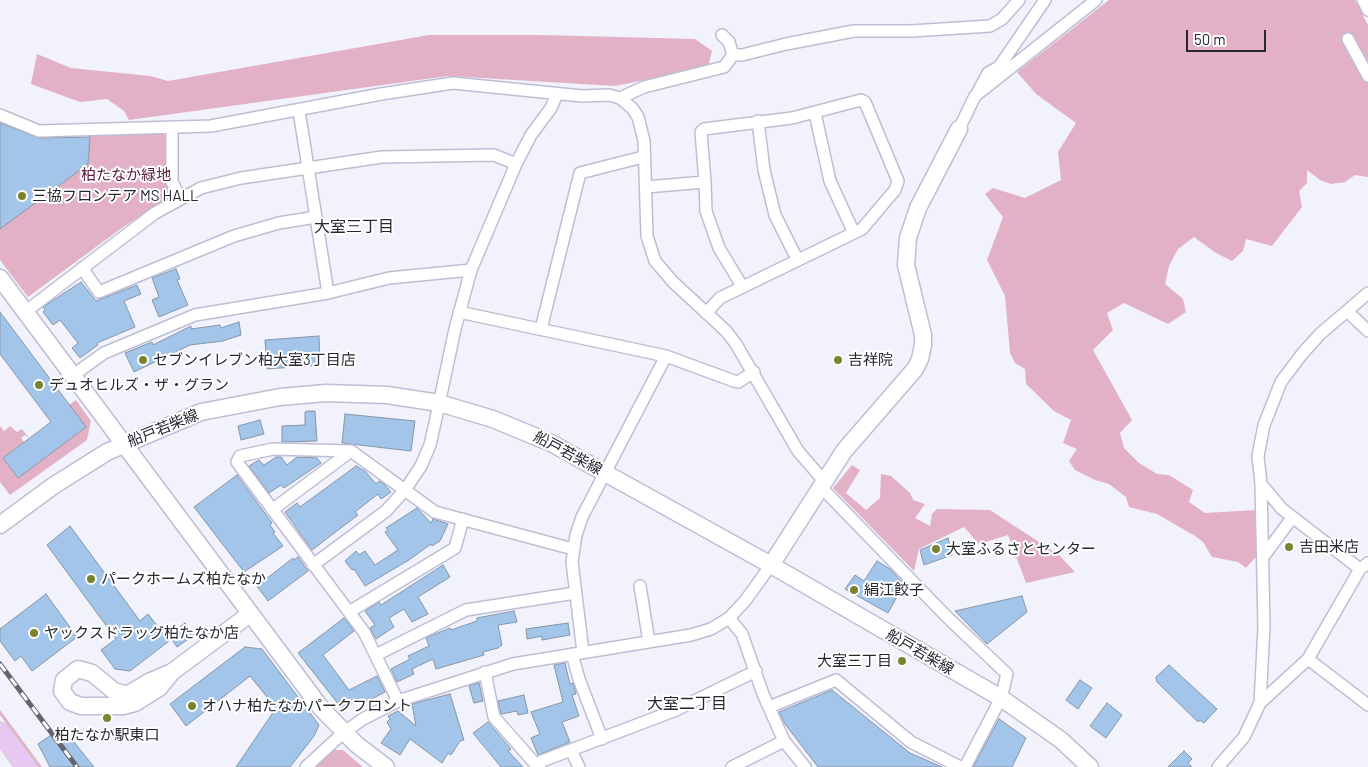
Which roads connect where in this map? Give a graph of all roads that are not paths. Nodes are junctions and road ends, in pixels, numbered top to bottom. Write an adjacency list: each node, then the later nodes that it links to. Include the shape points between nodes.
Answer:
1 (1019, 0): 8 (street, via 1002,19 990,26 854,31)
2 (1046, 0): 11 (street, via 999,67 988,73)
3 (1096, 0): 11 (street)
4 (1363, 0): 5 (street)
5 (1368, 10)
6 (722, 34): 8 (street)
7 (1348, 39): 9 (street)
8 (733, 55): 12 (street, via 719,69 644,87)
9 (1368, 76)
10 (557, 94): 12 (street, via 609,94); 13 (street, via 453,83); 20 (street)
11 (975, 96): 18 (street)
12 (620, 98): 19 (street, via 638,117)
13 (299, 111): 17 (street, via 211,126); 21 (street)
14 (815, 113): 16 (street); 26 (street, via 830,181); 26 (street, via 861,100 865,102 898,181 895,190 862,229)
15 (0, 115): 17 (street, via 39,131)
16 (758, 121): 22 (street, via 701,132); 27 (street, via 764,170 775,215)
17 (172, 128): 24 (street, via 172,182)
18 (959, 129): 47 (street, via 918,208 908,238 906,265 924,345 920,359 915,369 844,451)
19 (644, 158): 23 (street); 38 (street, via 580,173)
20 (516, 164): 21 (street, via 494,154 382,157); 29 (street)
21 (308, 168): 24 (street, via 221,183); 25 (street)
22 (705, 182): 23 (street); 31 (street, via 706,211 719,248)
23 (646, 187): 37 (street, via 647,236 655,260)
24 (180, 198): 28 (street)
25 (316, 217): 28 (street, via 279,223 234,236 99,292); 32 (street)
26 (854, 233): 27 (street)
27 (796, 259): 31 (street)
28 (82, 268): 35 (street)
29 (470, 270): 32 (street, via 389,278); 36 (street)
30 (0, 278): 35 (street)
31 (742, 286): 37 (street, via 720,298)
32 (328, 293): 42 (street, via 194,315 104,353)
33 (1368, 293): 34 (street)
34 (1348, 311): 39 (street); 48 (street, via 1320,334 1281,382 1261,434 1258,456)
35 (25, 312): 42 (street)
36 (459, 312): 38 (street); 43 (street)
37 (706, 313): 41 (street, via 726,331)
38 (541, 329): 40 (street)
39 (1368, 331)
40 (666, 356): 41 (street, via 738,382); 46 (street)
41 (754, 372): 47 (street, via 798,451)
42 (72, 376): 44 (street)
43 (439, 403): 44 (street, 船戸若柴線, via 356,393 280,397 202,412); 46 (street, 船戸若柴線, via 522,429); 49 (street, via 430,445)
44 (123, 443): 53 (street, 船戸若柴線, via 61,480); 62 (street)
45 (351, 451): 49 (street); 50 (street); 50 (street, via 273,449 240,456 237,462)
46 (606, 473): 54 (street, via 582,517); 57 (street, 船戸若柴線)
47 (822, 483): 57 (street); 72 (street, via 947,617 1004,670 1007,674)
48 (1261, 484): 51 (street); 55 (street)
49 (405, 490): 52 (street, via 435,512); 56 (street, via 368,525)
50 (272, 510): 56 (street)
51 (1292, 518): 55 (street); 58 (street)
52 (463, 519): 54 (street); 61 (street, via 455,548)
53 (0, 525)
54 (573, 549): 60 (street)
55 (1263, 557): 74 (street)
56 (313, 565): 61 (street)
57 (771, 565): 63 (street, via 745,602); 72 (street, 船戸若柴線)
58 (1364, 566): 67 (street)
59 (640, 586): 64 (street)
60 (575, 593): 65 (street); 66 (street, via 466,610)
61 (349, 612): 66 (street)
62 (250, 614): 69 (street); 79 (street)
63 (729, 618): 64 (street, via 711,629 691,635); 68 (street, via 742,634)
64 (648, 642): 65 (street)
65 (578, 653): 70 (street); 80 (street, via 579,679)
66 (376, 655): 73 (street)
67 (1308, 658): 74 (street); 75 (street)
68 (756, 671): 77 (street); 80 (street, via 676,710)
69 (172, 672): 71 (street, via 127,696); 76 (street, via 159,688 135,703)
70 (485, 672): 73 (street); 83 (street, via 494,718 538,767 542,761)
71 (102, 682): 76 (street, via 99,697); 76 (street, via 87,670 78,669 64,680 65,697 74,705)
72 (1000, 698): 92 (street); 93 (street, 船戸若柴線, via 1055,735)
73 (398, 701): 79 (street)
74 (1260, 703): 94 (street, via 1244,737)
75 (1368, 704)
76 (89, 706)
77 (769, 707): 81 (street); 91 (street, via 836,680 911,742)
78 (0, 732): 85 (main road)
79 (343, 733): 86 (street); 87 (street)
80 (602, 739): 83 (street)
81 (784, 741): 89 (street); 90 (street)
82 (0, 750): 84 (main road)
83 (572, 750): 88 (street)
84 (13, 767)
85 (26, 767)
86 (306, 767)
87 (386, 767)
88 (579, 767)
89 (732, 767)
90 (805, 767)
91 (960, 767)
92 (965, 767)
93 (1090, 767)
94 (1218, 767)

